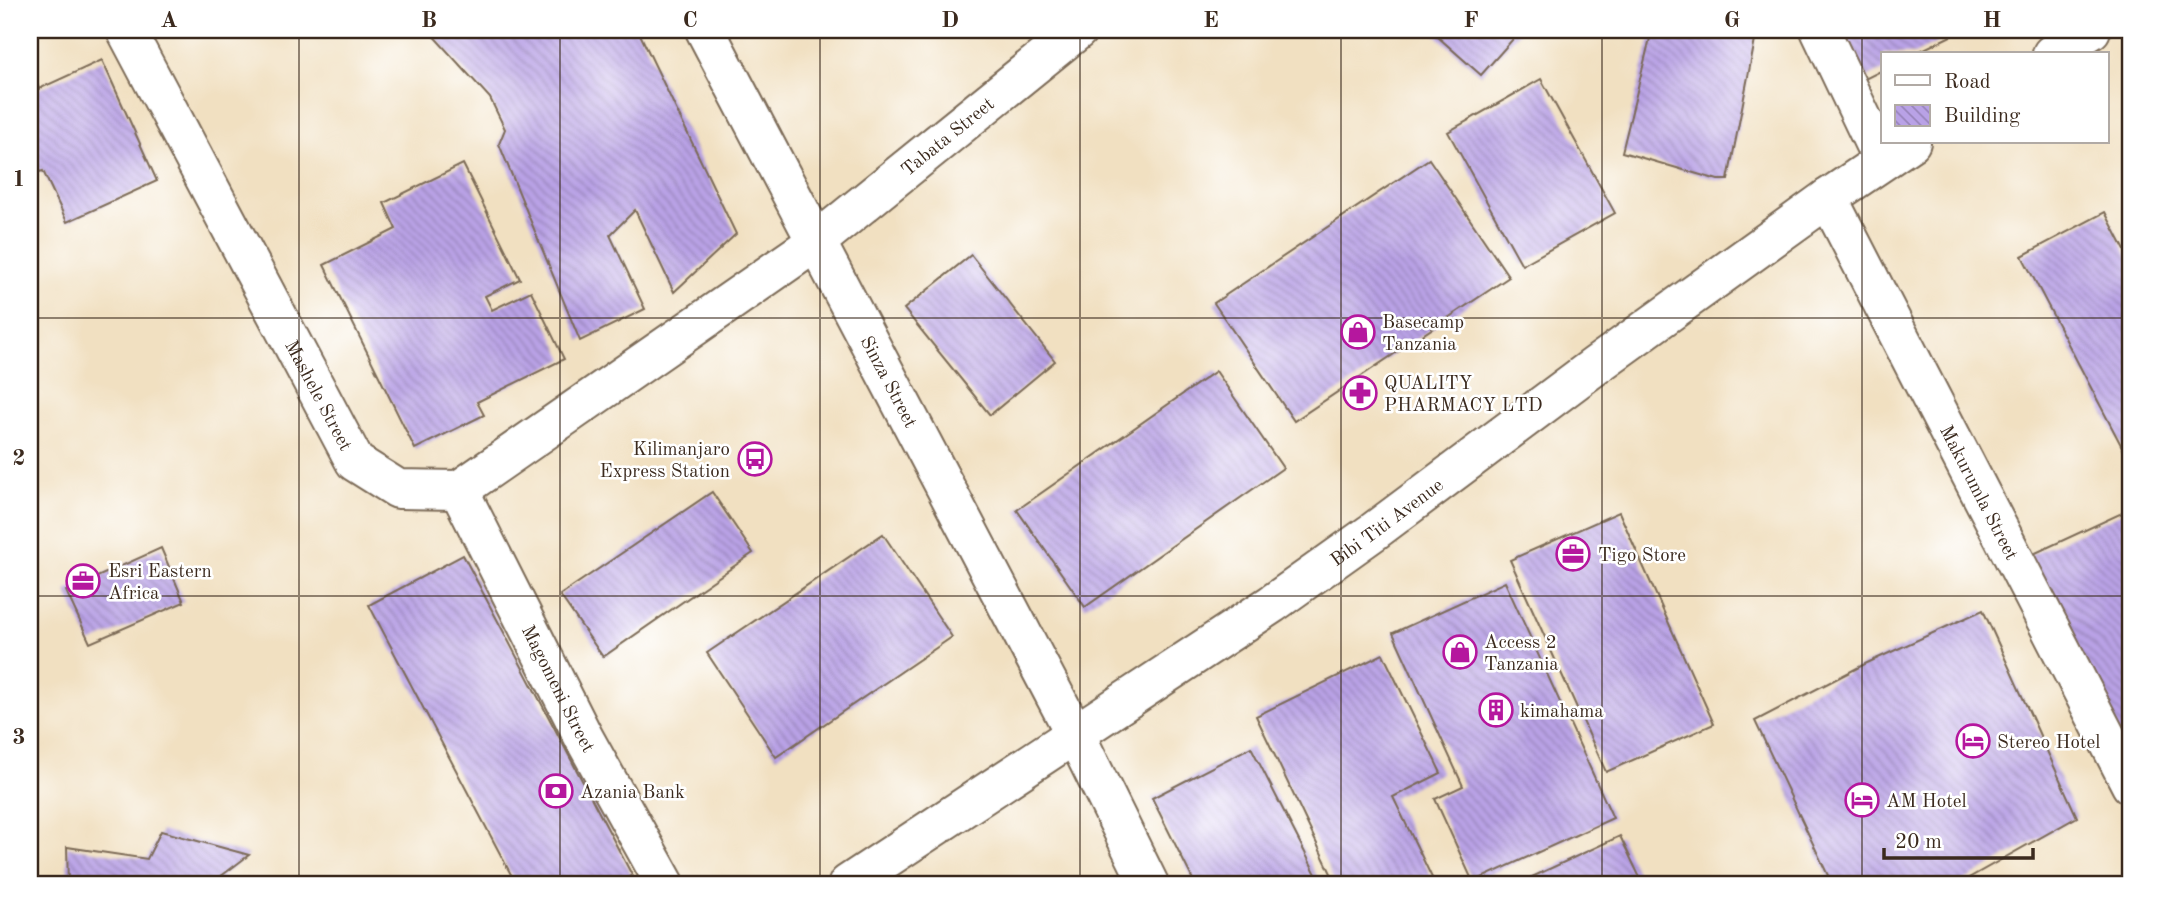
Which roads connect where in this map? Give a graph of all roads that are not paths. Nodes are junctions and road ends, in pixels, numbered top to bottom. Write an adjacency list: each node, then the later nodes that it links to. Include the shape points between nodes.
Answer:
1 (126, 30): 11 (street, Mashele Street, via 355,462 398,489)
2 (705, 30): 10 (street, Sinza Street)
3 (1078, 30): 10 (street, Tabata Street)
4 (1821, 30): 7 (street)
5 (2091, 30): 6 (street)
6 (2055, 52)
7 (1881, 126)
8 (1897, 151): 9 (street, Bibi Titi Avenue)
9 (1828, 198): 12 (street, Bibi Titi Avenue, via 1294,588); 13 (street, Makurumla Street)
10 (816, 242): 11 (street); 12 (street, Sinza Street)
11 (459, 491): 14 (street, Magomeni Street, via 584,738)
12 (1075, 734): 15 (street, Bibi Titi Avenue); 16 (street, Sinza Street)
13 (2131, 785)
14 (665, 884)
15 (848, 884)
16 (1149, 884)

